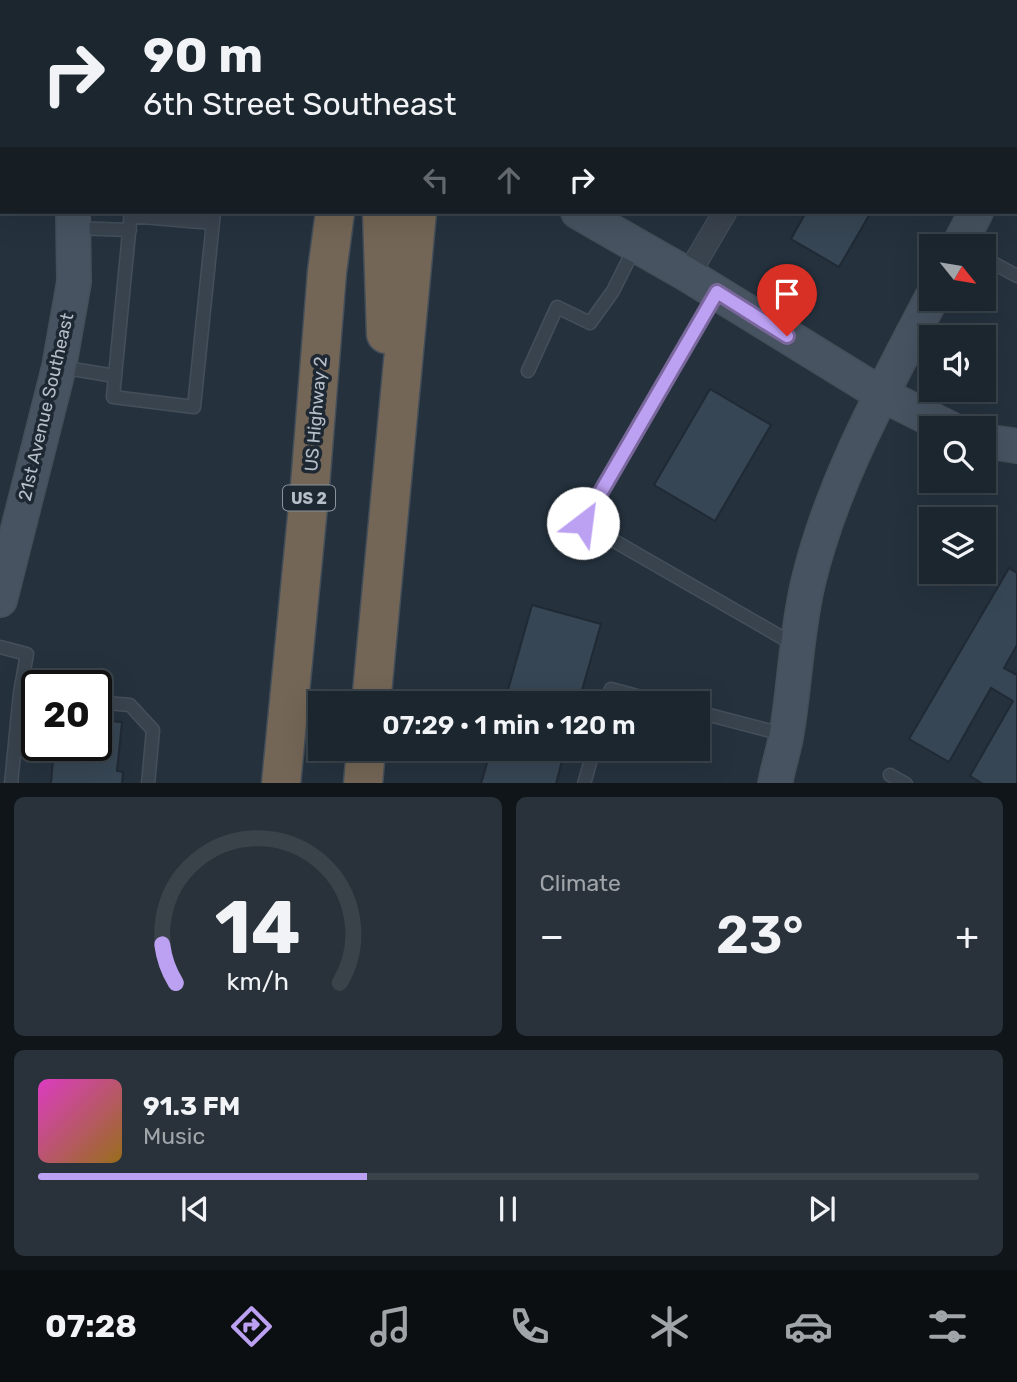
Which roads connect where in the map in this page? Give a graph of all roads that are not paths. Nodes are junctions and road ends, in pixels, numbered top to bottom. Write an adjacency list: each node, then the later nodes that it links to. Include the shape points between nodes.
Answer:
1 (131, 214): 8 (lane); 10 (lane)
2 (335, 214): 39 (highway, US Highway 2 / US 2)
3 (382, 214): 25 (highway)
4 (416, 214): 25 (highway)
5 (582, 214): 12 (street)
6 (724, 214): 14 (street)
7 (975, 214): 11 (street)
8 (214, 217): 20 (lane, via 194,407 113,397)
9 (73, 220): 10 (lane); 18 (street, 21st Avenue Southeast, via 74,282)
10 (130, 230): 20 (lane)
11 (965, 234)
12 (637, 245): 14 (street); 19 (lane, via 590,323 557,307)
13 (996, 265): 15 (lane)
14 (688, 275): 16 (street)
15 (1017, 276)
16 (717, 292): 21 (street); 27 (lane, via 583,523)
17 (924, 312): 21 (street)
18 (59, 367): 20 (lane); 26 (street, 21st Avenue Southeast)
19 (528, 371)
20 (115, 376)
21 (881, 394): 22 (street); 27 (street, via 824,529)
22 (925, 416)
23 (996, 443): 24 (street)
24 (1017, 446)
25 (388, 514): 29 (highway)
26 (0, 600)
27 (796, 646): 33 (street)
28 (0, 647): 30 (lane, via 27,654)
29 (371, 691)
30 (20, 693): 37 (lane)
31 (112, 703): 38 (lane, via 130,705 153,730)
32 (710, 715): 33 (lane)
33 (786, 735): 42 (street)
34 (365, 761): 40 (highway)
35 (590, 761): 41 (lane)
36 (890, 775): 43 (lane)
37 (11, 783)
38 (148, 783)
39 (281, 783)
40 (363, 783)
41 (584, 783)
42 (775, 783)
43 (906, 783)

